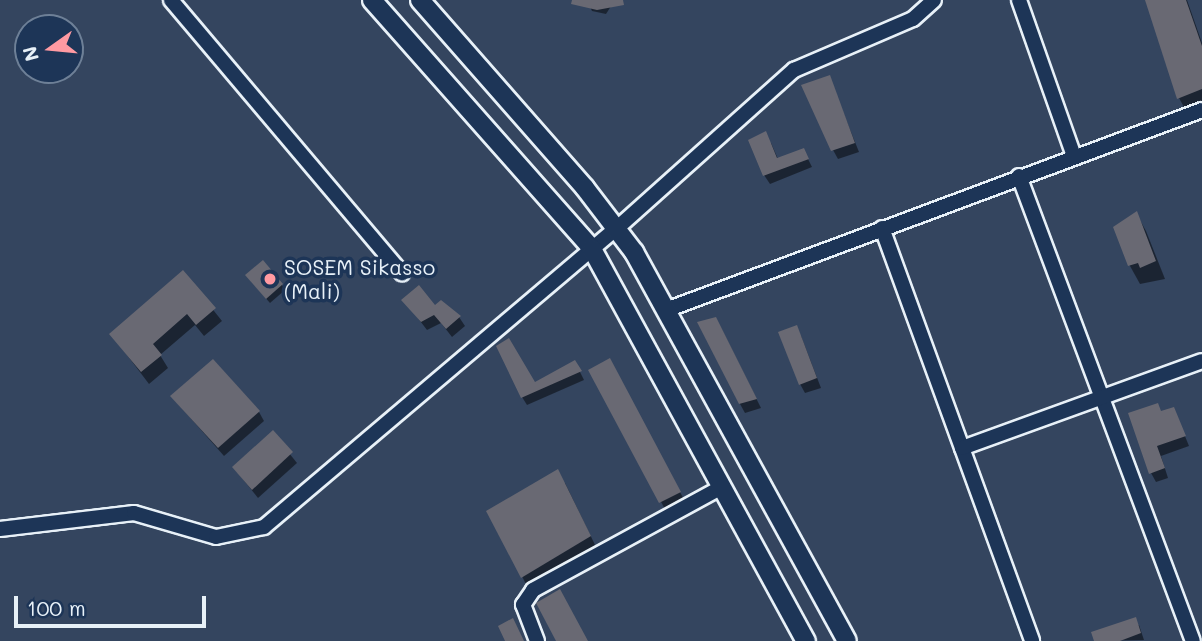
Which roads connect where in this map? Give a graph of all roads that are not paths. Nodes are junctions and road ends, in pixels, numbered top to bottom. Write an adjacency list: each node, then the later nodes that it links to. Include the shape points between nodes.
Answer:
1 (172, 0): 12 (street)
2 (372, 0): 11 (street)
3 (420, 0): 10 (street)
4 (934, 0): 10 (street, via 913,19 794,70)
5 (1019, 0): 7 (street)
6 (1202, 110): 7 (street)
7 (1074, 156): 8 (street)
8 (1019, 176): 9 (street); 15 (street)
9 (882, 228): 13 (street); 16 (street)
10 (616, 229): 11 (street); 13 (street)
11 (592, 249): 17 (street); 18 (street, via 264,527 216,537 134,513)
12 (402, 273)
13 (666, 310): 21 (street)
14 (1202, 361): 15 (street)
15 (1101, 397): 16 (street); 23 (street)
16 (962, 449): 22 (street)
17 (722, 487): 19 (street, via 533,590 523,606); 20 (street)
18 (0, 529)
19 (537, 641)
20 (806, 641)
21 (846, 641)
22 (1032, 641)
23 (1193, 641)

